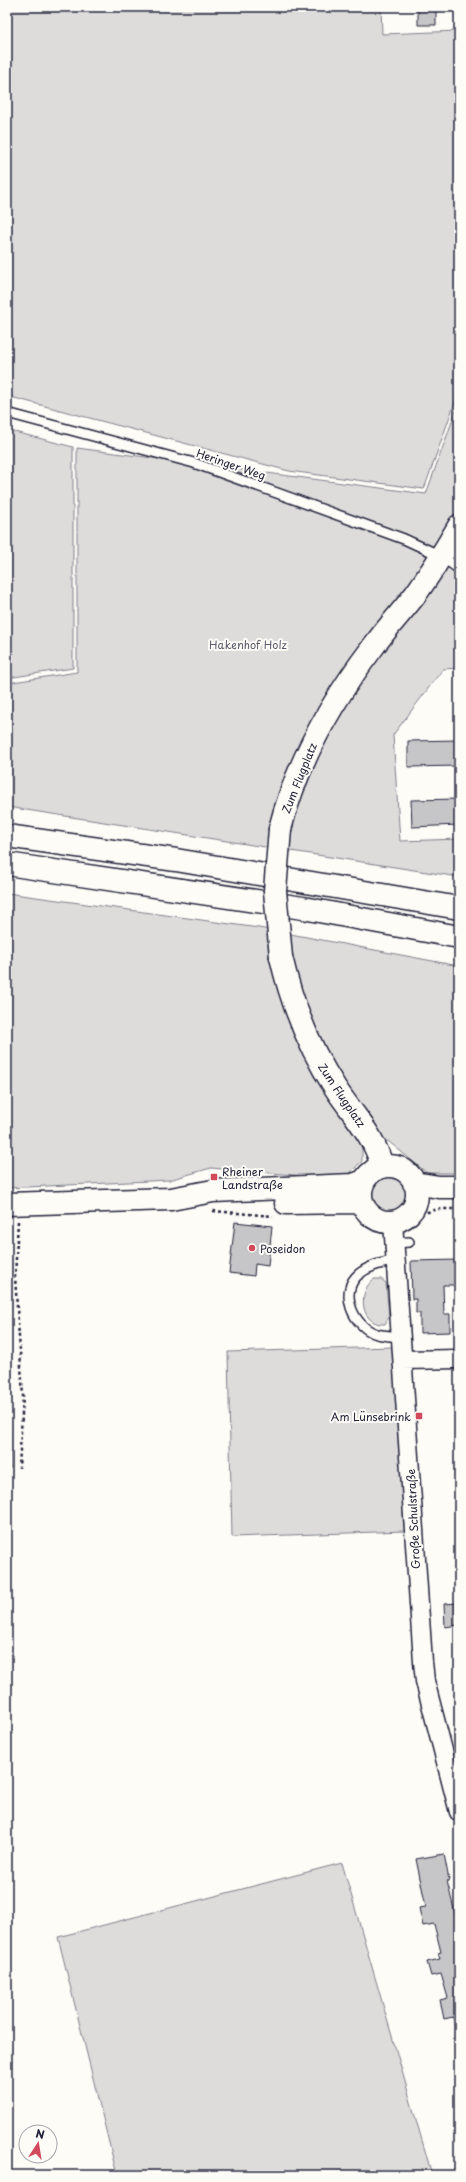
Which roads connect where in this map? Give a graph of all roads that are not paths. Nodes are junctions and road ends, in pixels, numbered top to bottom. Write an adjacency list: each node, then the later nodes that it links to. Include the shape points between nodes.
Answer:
1 (7, 413): 3 (lane, Heringer Weg, via 194,463 404,539)
2 (459, 526): 3 (main road, Zum Flugplatz)
3 (441, 556): 4 (lane, Heringer Weg); 9 (main road, Zum Flugplatz, bridge, via 415,595 372,647 334,704 306,754 287,800 280,829 275,891 281,957 298,1017 315,1055 336,1090 372,1138)
4 (459, 569)
5 (7, 836): 7 (main road, via 184,862)
6 (7, 864): 8 (main road, via 303,908)
7 (459, 908)
8 (459, 937)
9 (382, 1167): 10 (main road, via 369,1175); 12 (main road, via 392,1167 409,1175)
10 (364, 1182): 13 (main road, via 353,1185 213,1191); 16 (main road, via 361,1196)
11 (459, 1187): 12 (main road, via 438,1187)
12 (415, 1193): 14 (main road, via 424,1201); 17 (main road)
13 (171, 1199): 15 (main road); 16 (main road, via 214,1205 354,1202)
14 (459, 1201)
15 (13, 1204)
16 (363, 1204): 17 (main road, via 368,1212 384,1222)
17 (401, 1238): 18 (street, Große Schulstraße); 18 (lane, via 373,1265 357,1275 349,1292 351,1309 359,1323 376,1334)
18 (402, 1337): 20 (street, Große Schulstraße)
19 (459, 1359): 20 (street)
20 (403, 1360): 21 (street, Große Schulstraße, via 425,1681)
21 (459, 1812)

